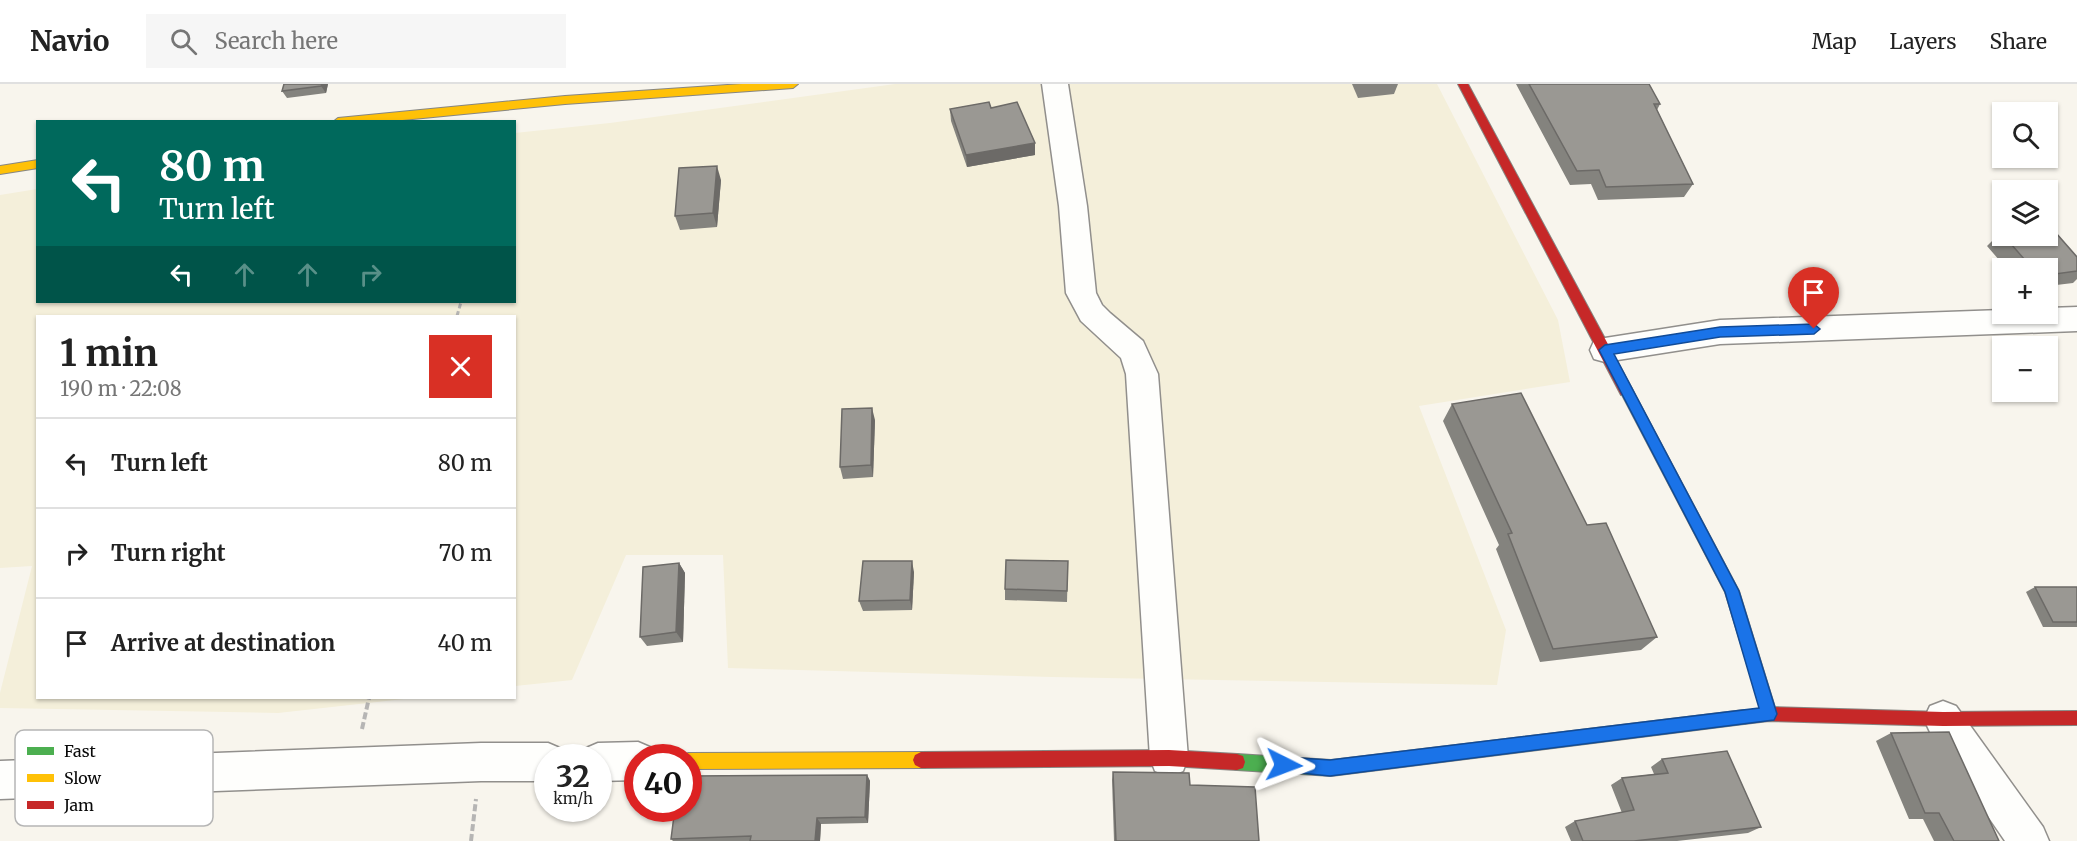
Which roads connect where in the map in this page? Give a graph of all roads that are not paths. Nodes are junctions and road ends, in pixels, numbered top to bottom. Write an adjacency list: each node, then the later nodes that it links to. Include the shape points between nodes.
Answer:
1 (793, 84): 4 (street, via 507,104)
2 (1055, 84): 12 (street, via 1084,300 1100,324 1128,342 1139,359 1142,374)
3 (1463, 84): 8 (street)
4 (357, 120)
5 (36, 164): 6 (street)
6 (0, 170)
7 (2077, 319): 8 (street, via 1720,332)
8 (1605, 350): 9 (street, via 1732,591)
9 (1769, 714): 11 (street); 12 (street, via 1330,768)
10 (2077, 718): 11 (street)
11 (1943, 719): 18 (street)
12 (1169, 758): 13 (street)
13 (702, 761)
14 (534, 762): 15 (street)
15 (213, 772)
16 (15, 779): 17 (street)
17 (0, 780)
18 (2030, 841)

